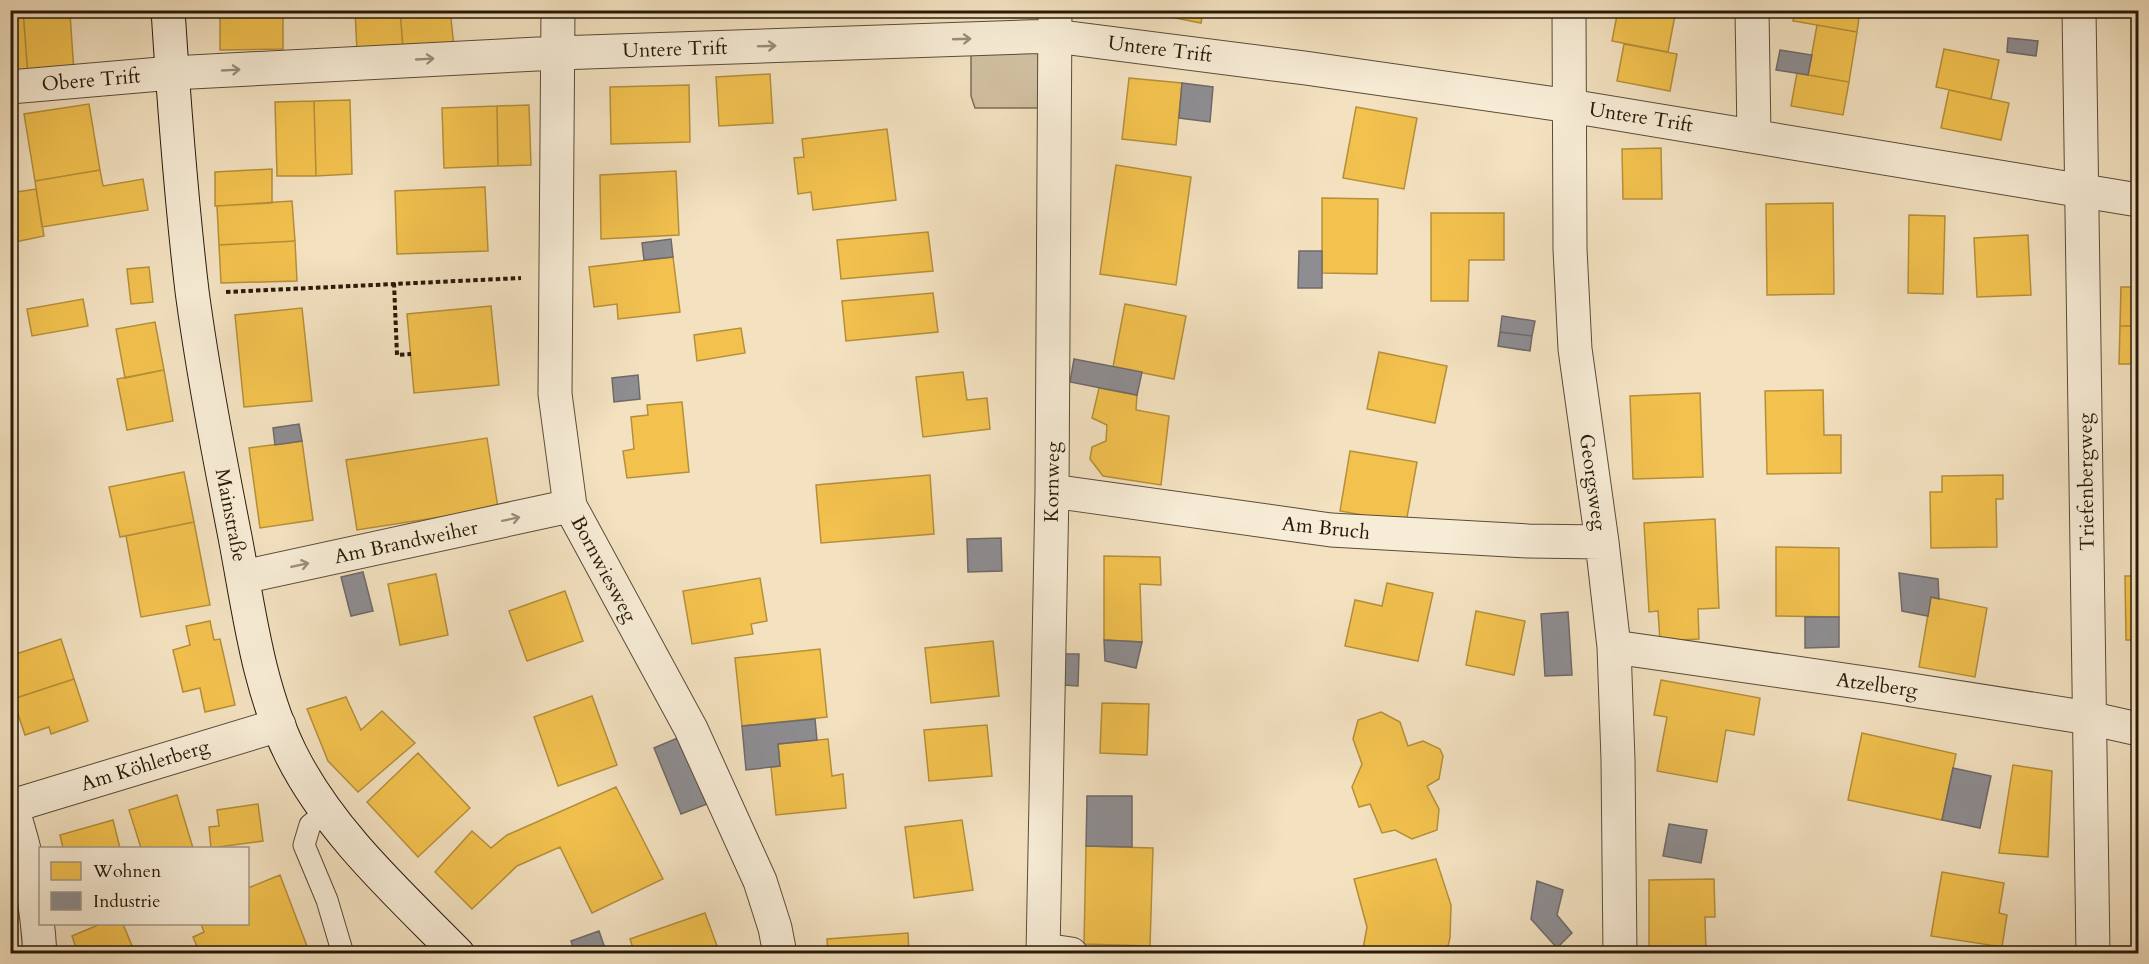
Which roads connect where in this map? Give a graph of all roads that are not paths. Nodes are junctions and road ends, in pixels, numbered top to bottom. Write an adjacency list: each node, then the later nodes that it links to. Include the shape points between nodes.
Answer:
1 (168, 10): 8 (street, Mainstraße)
2 (558, 10): 7 (street, Bornwiesweg)
3 (1569, 10): 10 (street, Georgsweg)
4 (1752, 10): 11 (street)
5 (2079, 10): 12 (street, Triefenbergweg)
6 (1054, 23): 7 (street, Untere Trift, one-way to 6); 10 (street, Untere Trift, via 1305,68); 14 (street, Kornweg)
7 (557, 53): 8 (street, Untere Trift, one-way to 7); 15 (street, Bornwiesweg, via 555,394)
8 (172, 73): 9 (street, Obere Trift); 17 (street, Mainstraße, via 193,293)
9 (10, 87)
10 (1570, 106): 11 (street, Untere Trift); 16 (street, Georgsweg, via 1575,349)
11 (1754, 136): 12 (street, Untere Trift)
12 (2082, 191): 13 (street, Untere Trift); 19 (street, Triefenbergweg)
13 (2139, 200)
14 (1052, 491): 16 (street, Am Bruch, via 1331,531 1528,542); 24 (street, Kornweg)
15 (570, 506): 17 (street, Am Brandweiher, one-way to 15); 28 (street, Bornwiesweg, via 691,729 760,881)
16 (1602, 542): 18 (street, Georgsweg)
17 (243, 578): 20 (street, Mainstraße, via 265,682)
18 (1614, 647): 19 (street, Atzelberg); 29 (street, Georgsweg)
19 (2089, 718): 21 (street, Atzelberg); 30 (street, Triefenbergweg)
20 (279, 725): 22 (street, Am Köhlerberg); 23 (street, Mainstraße, via 303,776)
21 (2139, 729)
22 (11, 804): 25 (street, via 36,903)
23 (327, 811): 26 (lane, via 310,825 304,845 327,900); 27 (street, Mainstraße, via 375,869)
24 (1053, 952)
25 (40, 954)
26 (343, 954)
27 (458, 954)
28 (780, 954)
29 (1620, 954)
30 (2094, 954)

